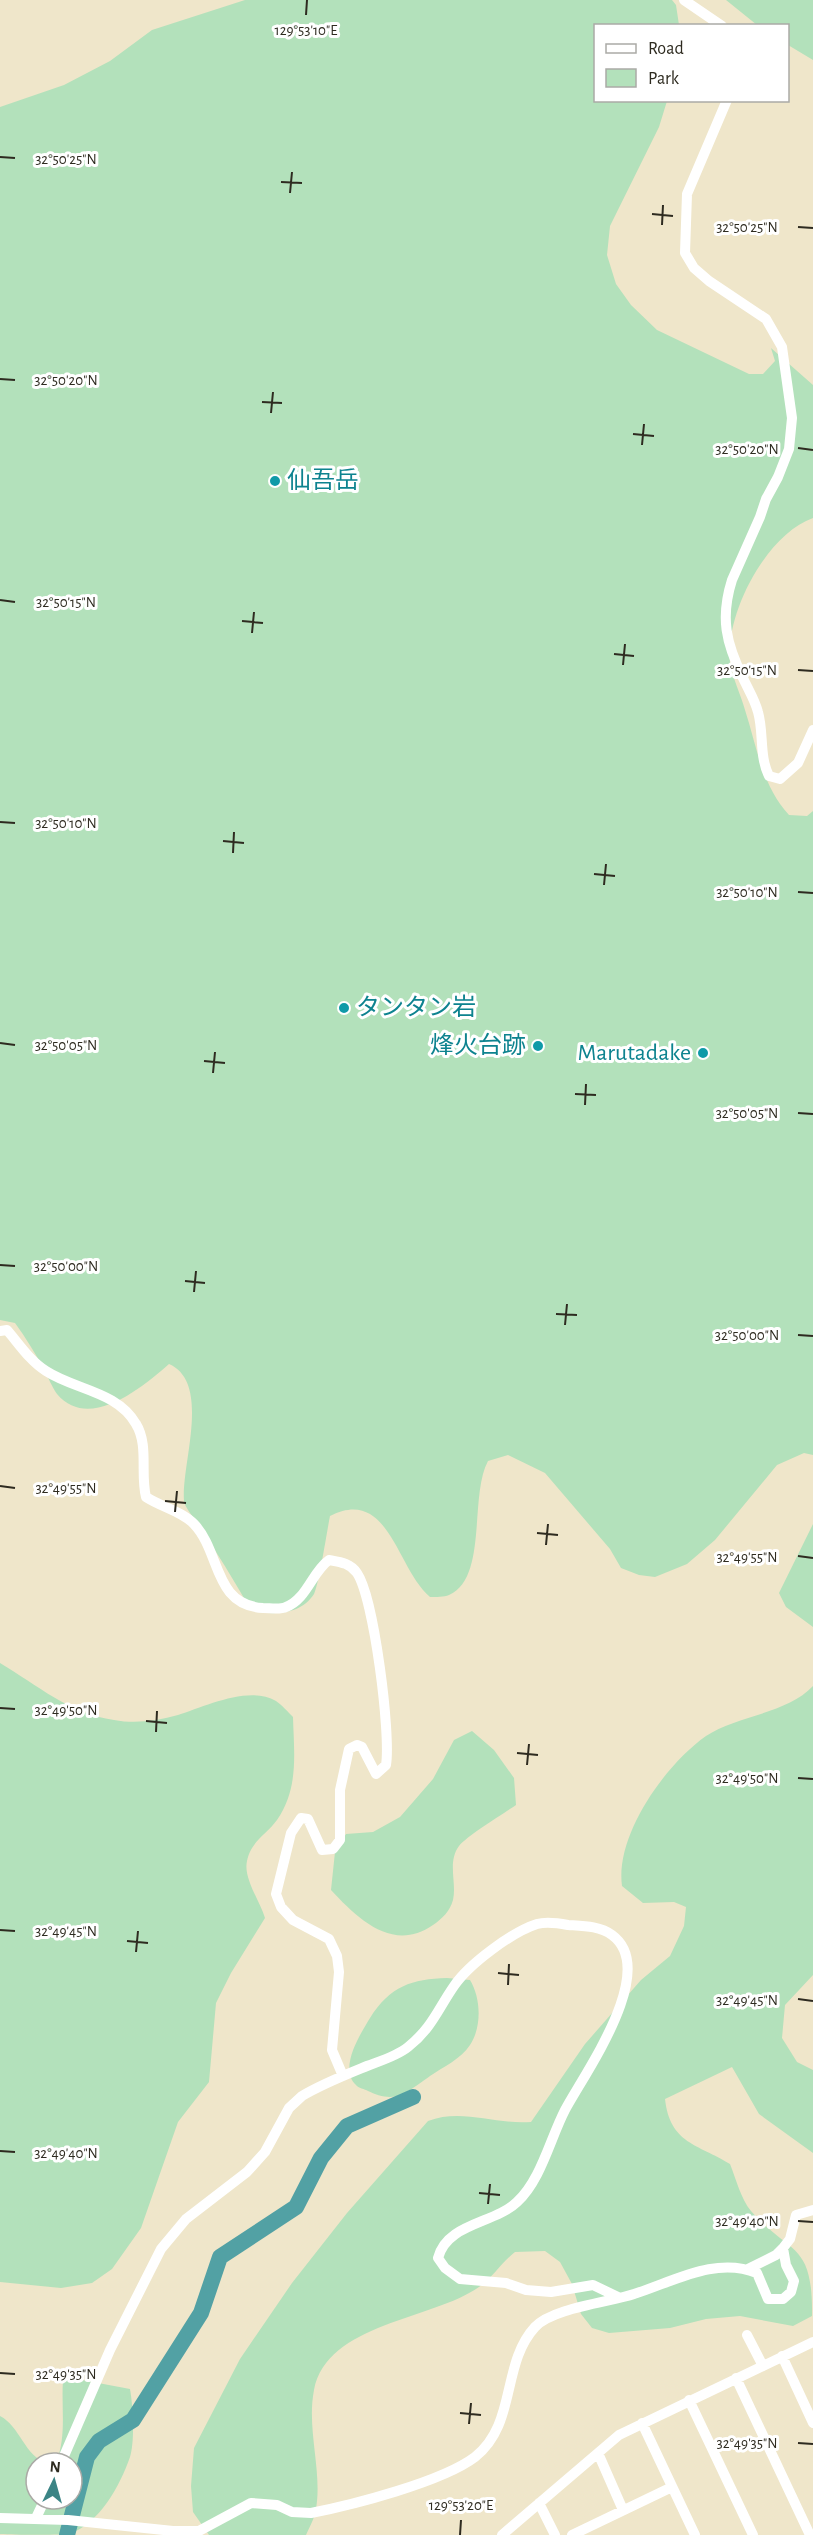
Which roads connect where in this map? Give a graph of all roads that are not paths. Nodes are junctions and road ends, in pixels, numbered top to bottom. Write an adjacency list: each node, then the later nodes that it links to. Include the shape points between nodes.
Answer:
1 (684, 0): 2 (street)
2 (719, 24)
3 (726, 102): 4 (street, via 687,194 685,253 709,281 766,319 782,347 792,418 789,449 732,580 724,623 736,664 759,714 769,776 780,779 791,772)
4 (813, 730)
5 (0, 1331): 6 (street, via 7,1330 44,1369 94,1391 129,1414 138,1425 142,1444 146,1497 194,1523 227,1588 249,1607 287,1607 299,1599 321,1565 329,1560 350,1564 358,1574 368,1599 375,1641 389,1749 386,1765 376,1774 362,1747 349,1749 340,1790 340,1840 335,1848 322,1851 312,1825 301,1818 291,1833 276,1894 293,1920 329,1939 337,1956 332,2050)
6 (343, 2076): 10 (street, via 406,2049 436,2019 466,1971 525,1929 553,1923 611,1934 624,1949 627,1963 624,1996 530,2186 504,2212 449,2238 438,2258 460,2279 551,2292 593,2284); 19 (street, via 302,2096 289,2108 265,2151 247,2172 186,2219 161,2249 110,2350)
7 (813, 2210): 8 (street, via 796,2215 790,2239)
8 (783, 2248): 9 (street); 9 (street, via 794,2281 791,2292 783,2299 768,2299 757,2273)
9 (748, 2269): 10 (street, via 681,2275 634,2295)
10 (618, 2297): 26 (street, via 536,2325 516,2362 499,2426 474,2458 434,2477 311,2513 251,2503 199,2531)
11 (747, 2335): 14 (street)
12 (813, 2342): 13 (street)
13 (782, 2356): 14 (street); 18 (street)
14 (763, 2366): 15 (street)
15 (736, 2378): 16 (street); 32 (street)
16 (690, 2400): 17 (street); 31 (street)
17 (642, 2423): 20 (street, via 619,2435); 21 (street)
18 (813, 2423)
19 (66, 2451)
20 (598, 2453): 22 (street); 23 (street)
21 (672, 2487): 23 (street); 27 (street)
22 (539, 2503): 28 (street); 29 (street)
23 (623, 2510): 30 (street)
24 (39, 2511): 26 (street)
25 (0, 2518): 26 (street)
26 (36, 2518)
27 (693, 2534)
28 (501, 2535)
29 (555, 2535)
30 (572, 2535)
31 (753, 2535)
32 (810, 2535)

